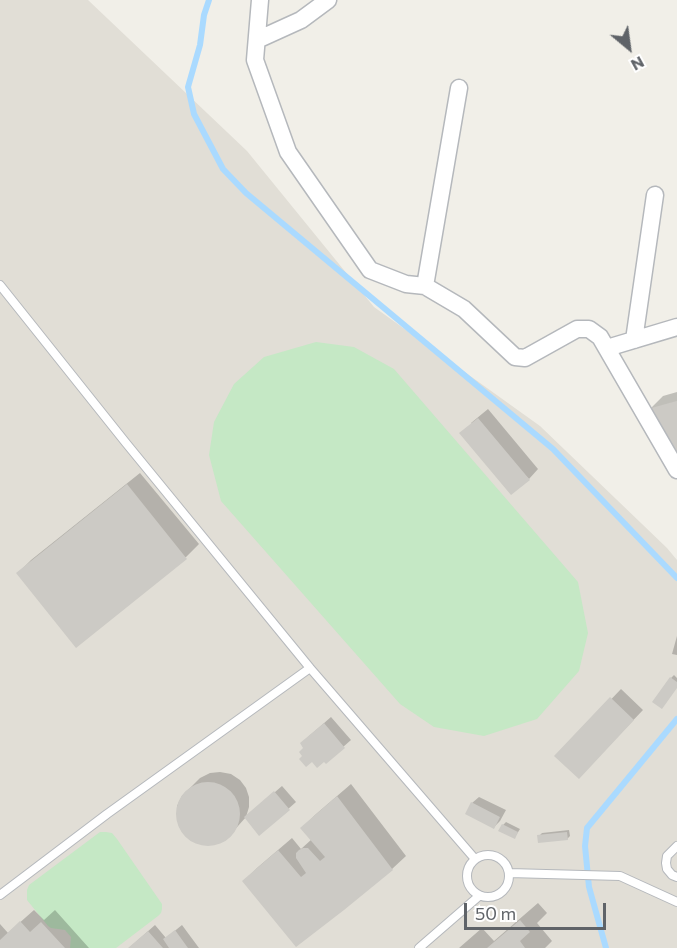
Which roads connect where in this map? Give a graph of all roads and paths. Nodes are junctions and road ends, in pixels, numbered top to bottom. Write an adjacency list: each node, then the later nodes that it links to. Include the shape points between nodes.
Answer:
1 (260, 0): 3 (street)
2 (328, 0): 3 (street, via 301,20)
3 (257, 40): 7 (street, via 255,60 288,152 370,270 406,284)
4 (459, 88): 7 (street)
5 (655, 195): 9 (street)
6 (0, 285): 12 (lane)
7 (425, 286): 10 (street, via 464,309 515,357 525,358 577,329 589,328)
8 (677, 327): 9 (street)
9 (634, 340): 10 (street)
10 (607, 348): 11 (street)
11 (677, 470)
12 (310, 668): 14 (lane); 17 (lane)
13 (677, 846): 16 (lane, via 666,863)
14 (475, 859): 15 (lane, via 496,856); 18 (lane, via 466,879)
15 (509, 873): 18 (lane, via 501,893); 19 (lane, via 620,876)
16 (677, 877)
17 (0, 895)
18 (480, 896): 20 (lane)
19 (677, 902)
20 (419, 948)

